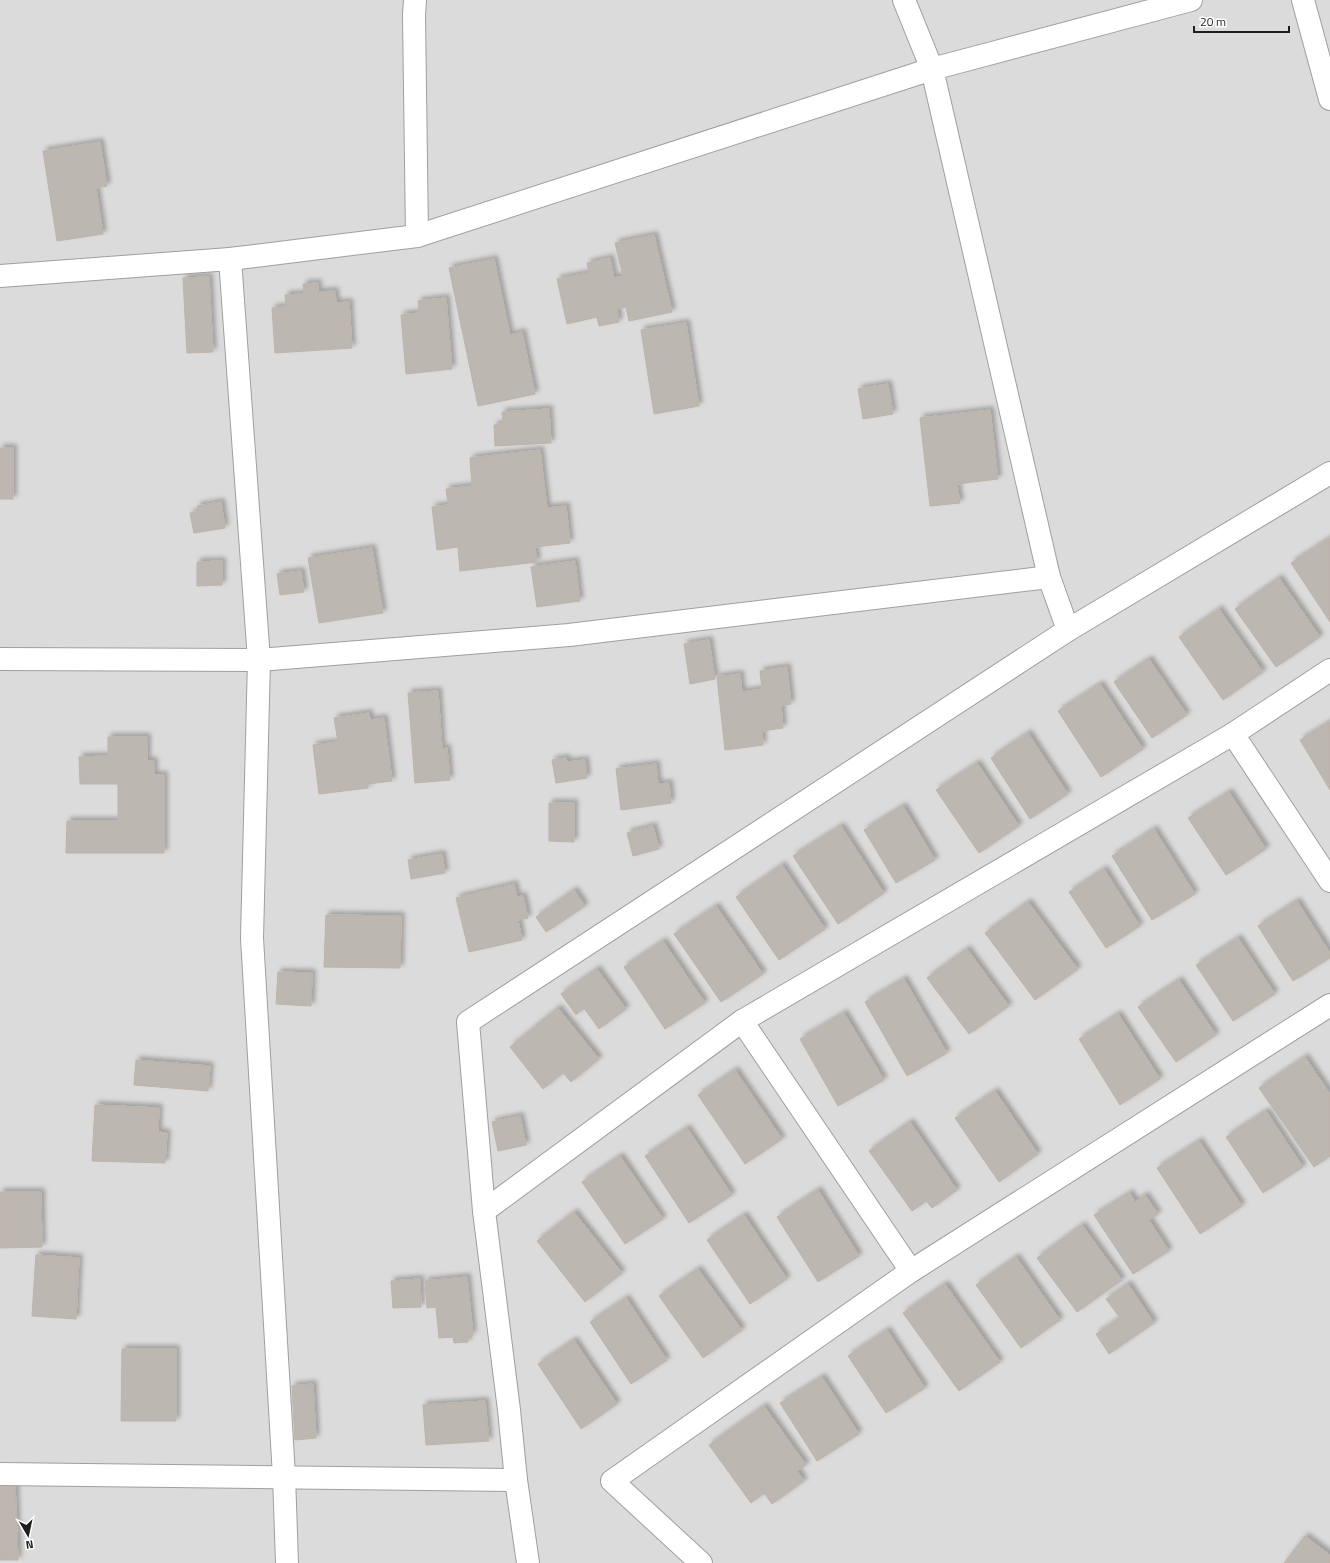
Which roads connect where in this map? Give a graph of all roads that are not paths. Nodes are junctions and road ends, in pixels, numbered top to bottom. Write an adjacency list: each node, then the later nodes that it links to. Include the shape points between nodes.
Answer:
1 (415, 0): 7 (street)
2 (904, 0): 5 (street)
3 (1191, 0): 5 (street)
4 (1303, 0): 6 (street)
5 (932, 69): 7 (street); 11 (street)
6 (1330, 99)
7 (417, 236): 8 (street)
8 (230, 258): 9 (street); 14 (street)
9 (0, 276)
10 (1330, 473): 12 (street)
11 (1049, 577): 12 (street); 14 (street, via 569,635)
12 (1068, 630): 20 (street, via 468,1022)
13 (0, 659): 14 (street)
14 (259, 660): 23 (street, via 252,938)
15 (1330, 670): 16 (street)
16 (1233, 734): 17 (street); 19 (street)
17 (1330, 881)
18 (1330, 1005): 21 (street)
19 (742, 1021): 20 (street); 21 (street)
20 (484, 1211): 24 (street)
21 (911, 1271): 25 (street, via 612,1481)
22 (0, 1474): 23 (street)
23 (284, 1476): 24 (street); 26 (street)
24 (516, 1480): 27 (street)
25 (697, 1561)
26 (288, 1563)
27 (528, 1563)

